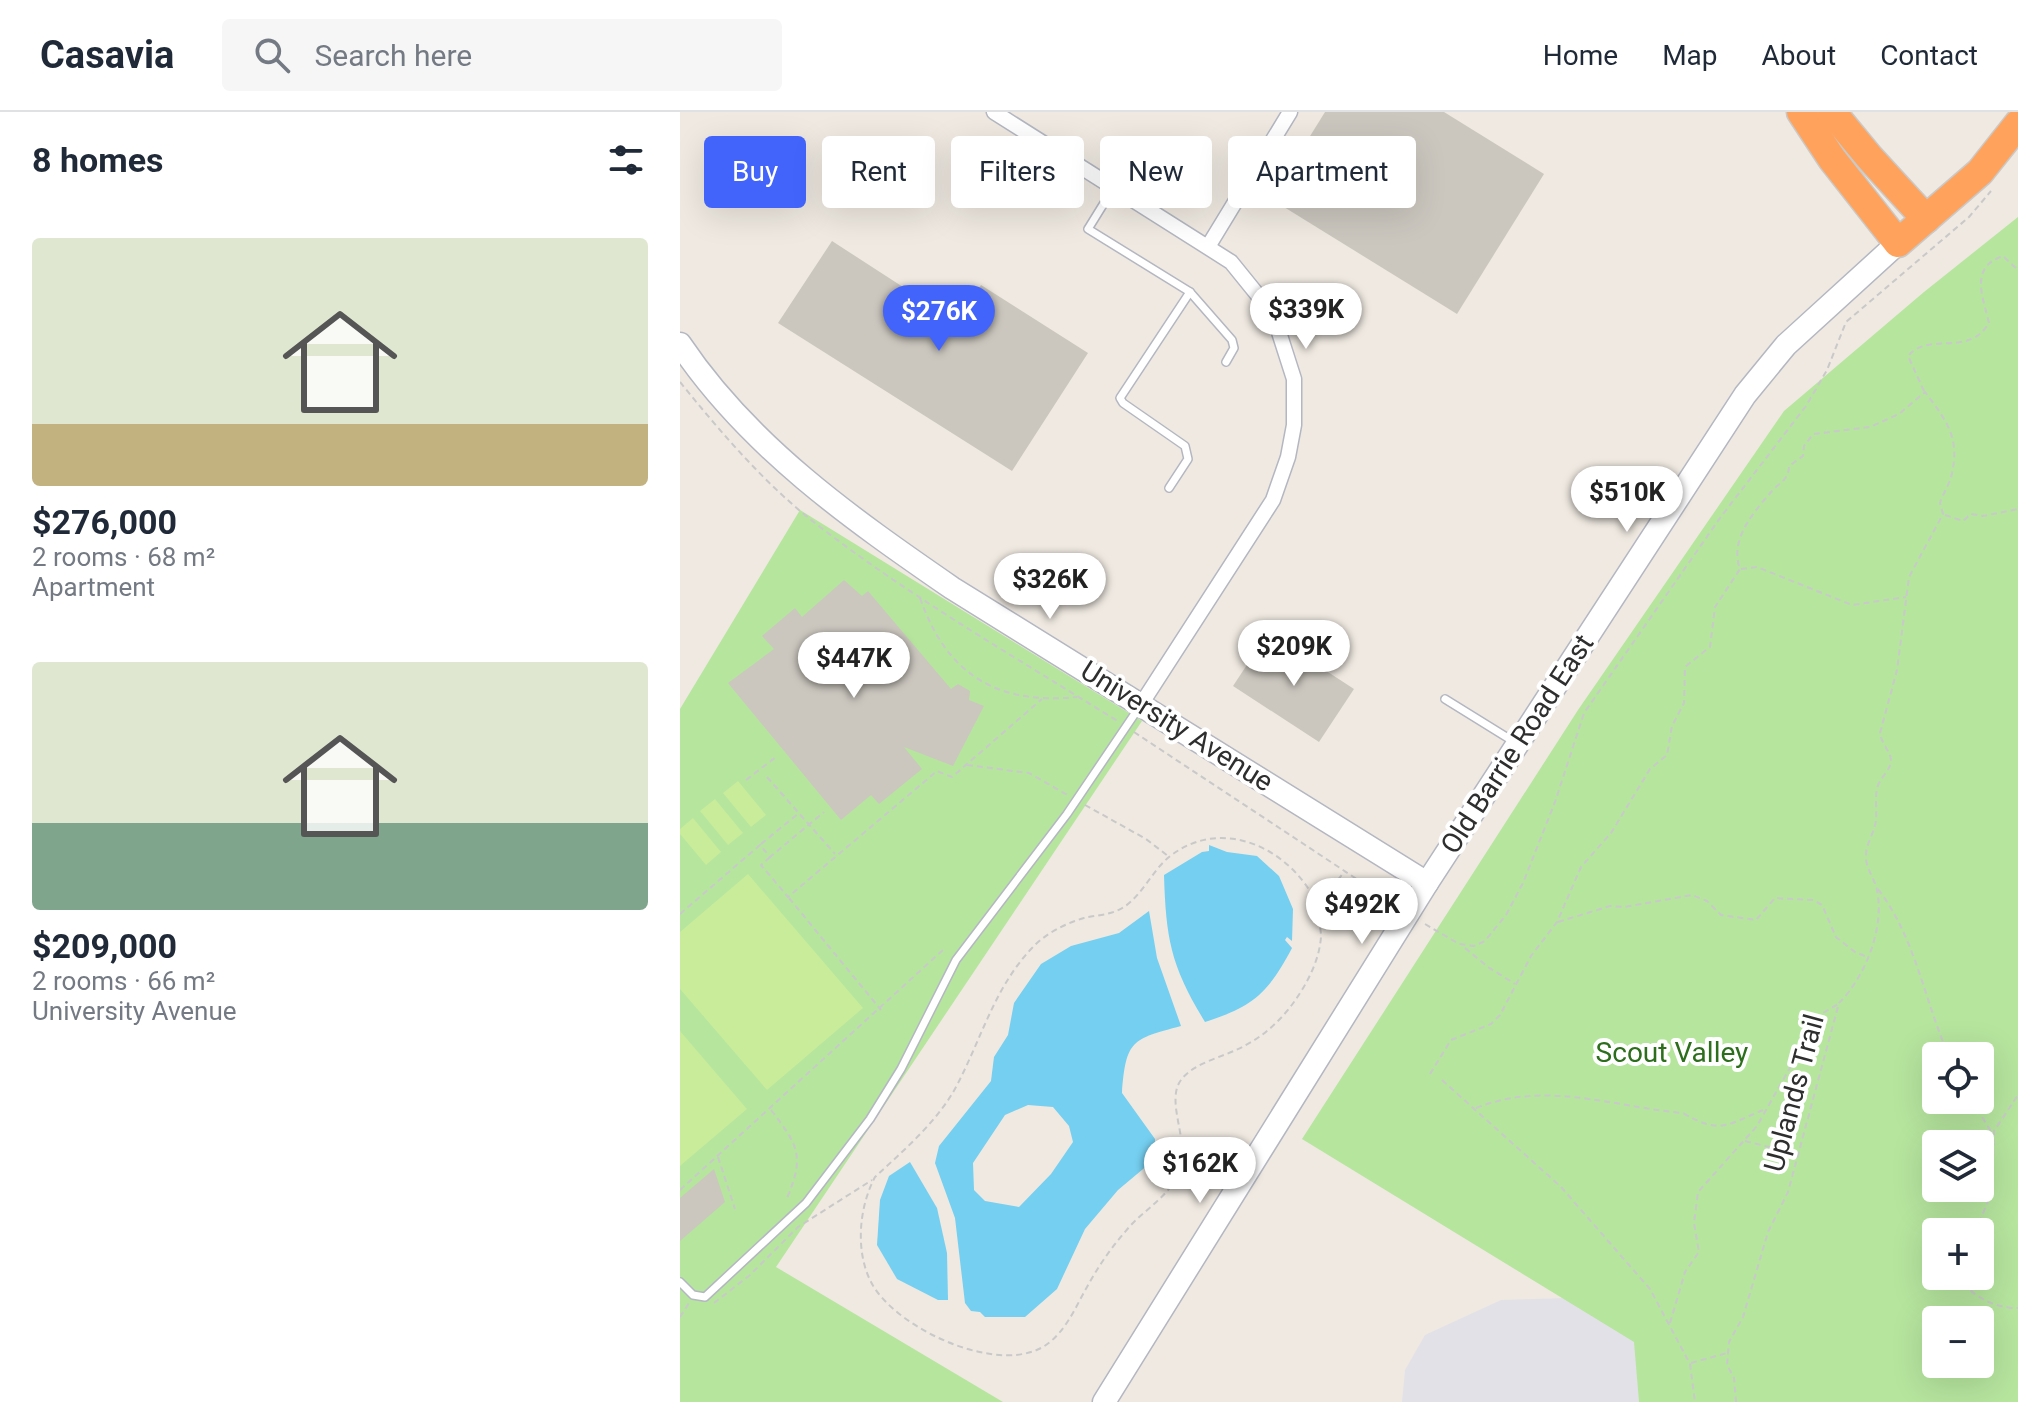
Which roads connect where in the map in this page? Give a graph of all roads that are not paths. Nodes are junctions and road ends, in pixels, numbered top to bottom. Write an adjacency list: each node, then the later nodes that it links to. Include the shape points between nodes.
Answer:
1 (994, 112): 6 (street)
2 (1290, 112): 11 (street)
3 (1801, 112): 10 (highway)
4 (1832, 112): 9 (highway)
5 (2018, 124): 9 (highway, via 1980,172)
6 (1100, 178)
7 (1101, 208): 12 (lane, via 1088,229)
8 (1148, 208): 11 (street)
9 (1926, 219): 10 (highway)
10 (1898, 243): 18 (main road, Old Barrie Road East, via 1786,345 1745,395)
11 (1209, 245): 17 (street, via 1250,282 1278,329 1294,379 1294,425 1273,500)
12 (1190, 292): 14 (lane, via 1232,340 1234,348); 15 (lane, via 1120,398 1185,446 1188,459)
13 (680, 344): 17 (main road, University Avenue, via 756,435 840,509 952,588)
14 (1226, 362)
15 (1169, 488)
16 (1445, 699): 18 (lane)
17 (1142, 703): 19 (main road, University Avenue); 20 (lane, via 1067,814 956,960 901,1069 806,1203 712,1293 693,1295)
18 (1517, 744): 19 (main road, Old Barrie Road East)
19 (1427, 883): 21 (main road, Old Barrie Road East)
20 (680, 1282)
21 (1104, 1402)

